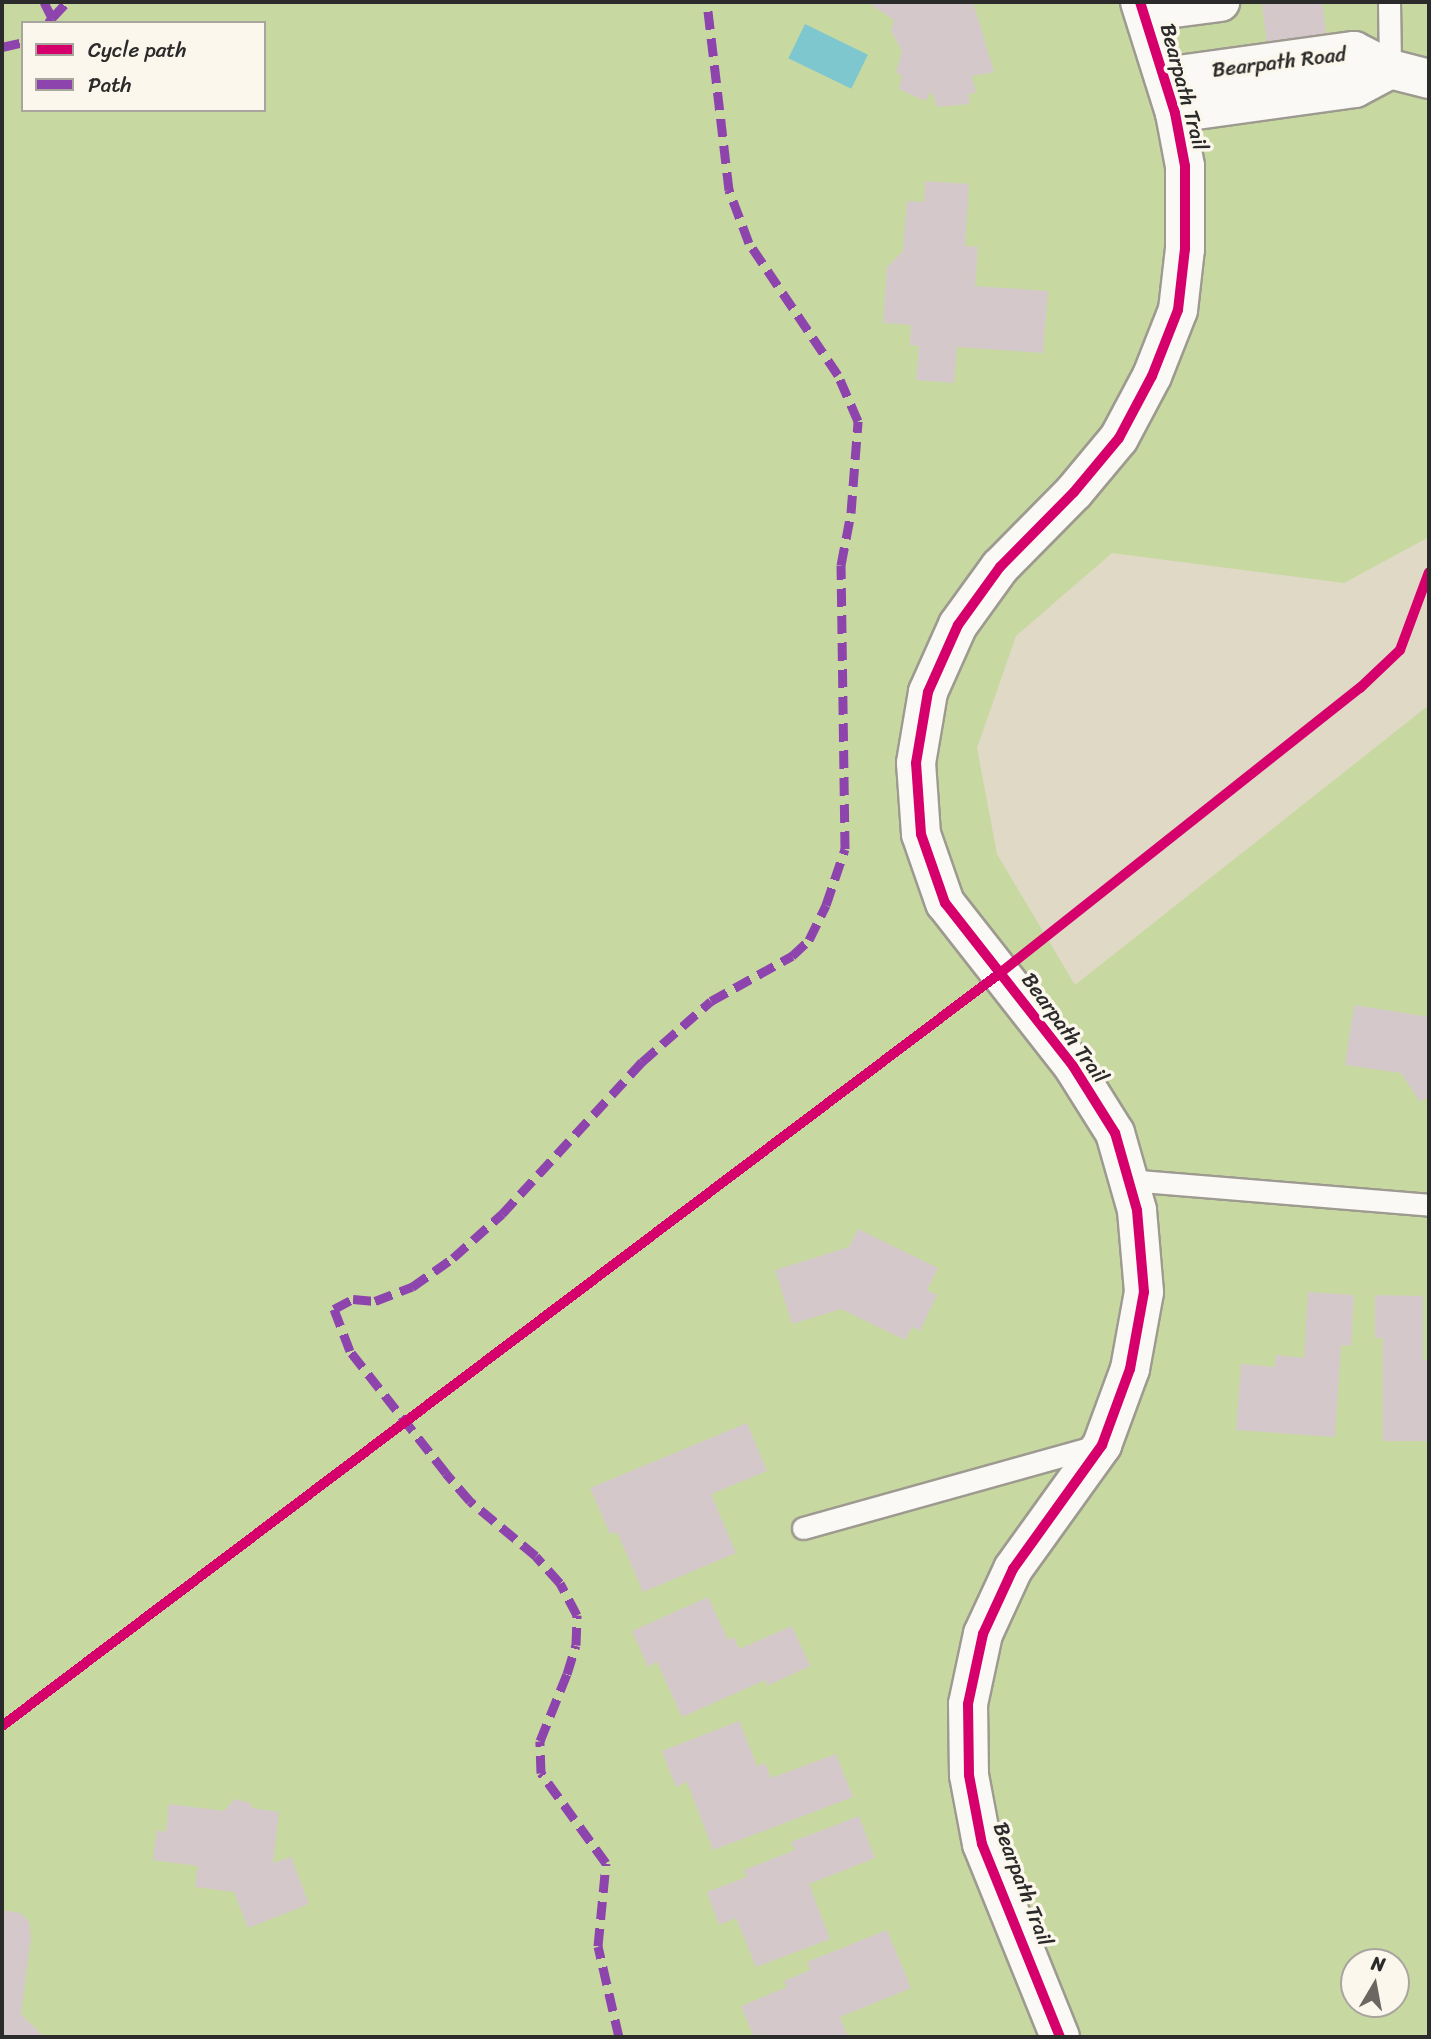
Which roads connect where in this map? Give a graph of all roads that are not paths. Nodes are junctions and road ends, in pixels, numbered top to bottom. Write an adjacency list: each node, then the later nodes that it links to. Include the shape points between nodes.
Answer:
1 (1220, 2): 3 (street)
2 (1389, 2): 4 (lane)
3 (1142, 7): 6 (street, Bearpath Trail)
4 (1390, 69): 5 (street); 6 (street, Bearpath Road, via 1355,88)
5 (1429, 79)
6 (1169, 95): 7 (street, Bearpath Trail, via 1185,166 1185,249 1178,310 1152,376 1119,438 1074,492 1000,567 958,625 928,692 916,763 921,834 945,903 1073,1066 1115,1133)
7 (1128, 1180): 8 (lane); 9 (street, Bearpath Trail, via 1137,1210 1144,1292 1130,1369)
8 (1429, 1205)
9 (1102, 1444): 10 (lane); 11 (street, Bearpath Trail, via 1013,1569 983,1634 968,1704 969,1774 982,1844)
10 (803, 1528)
11 (1060, 2037)

